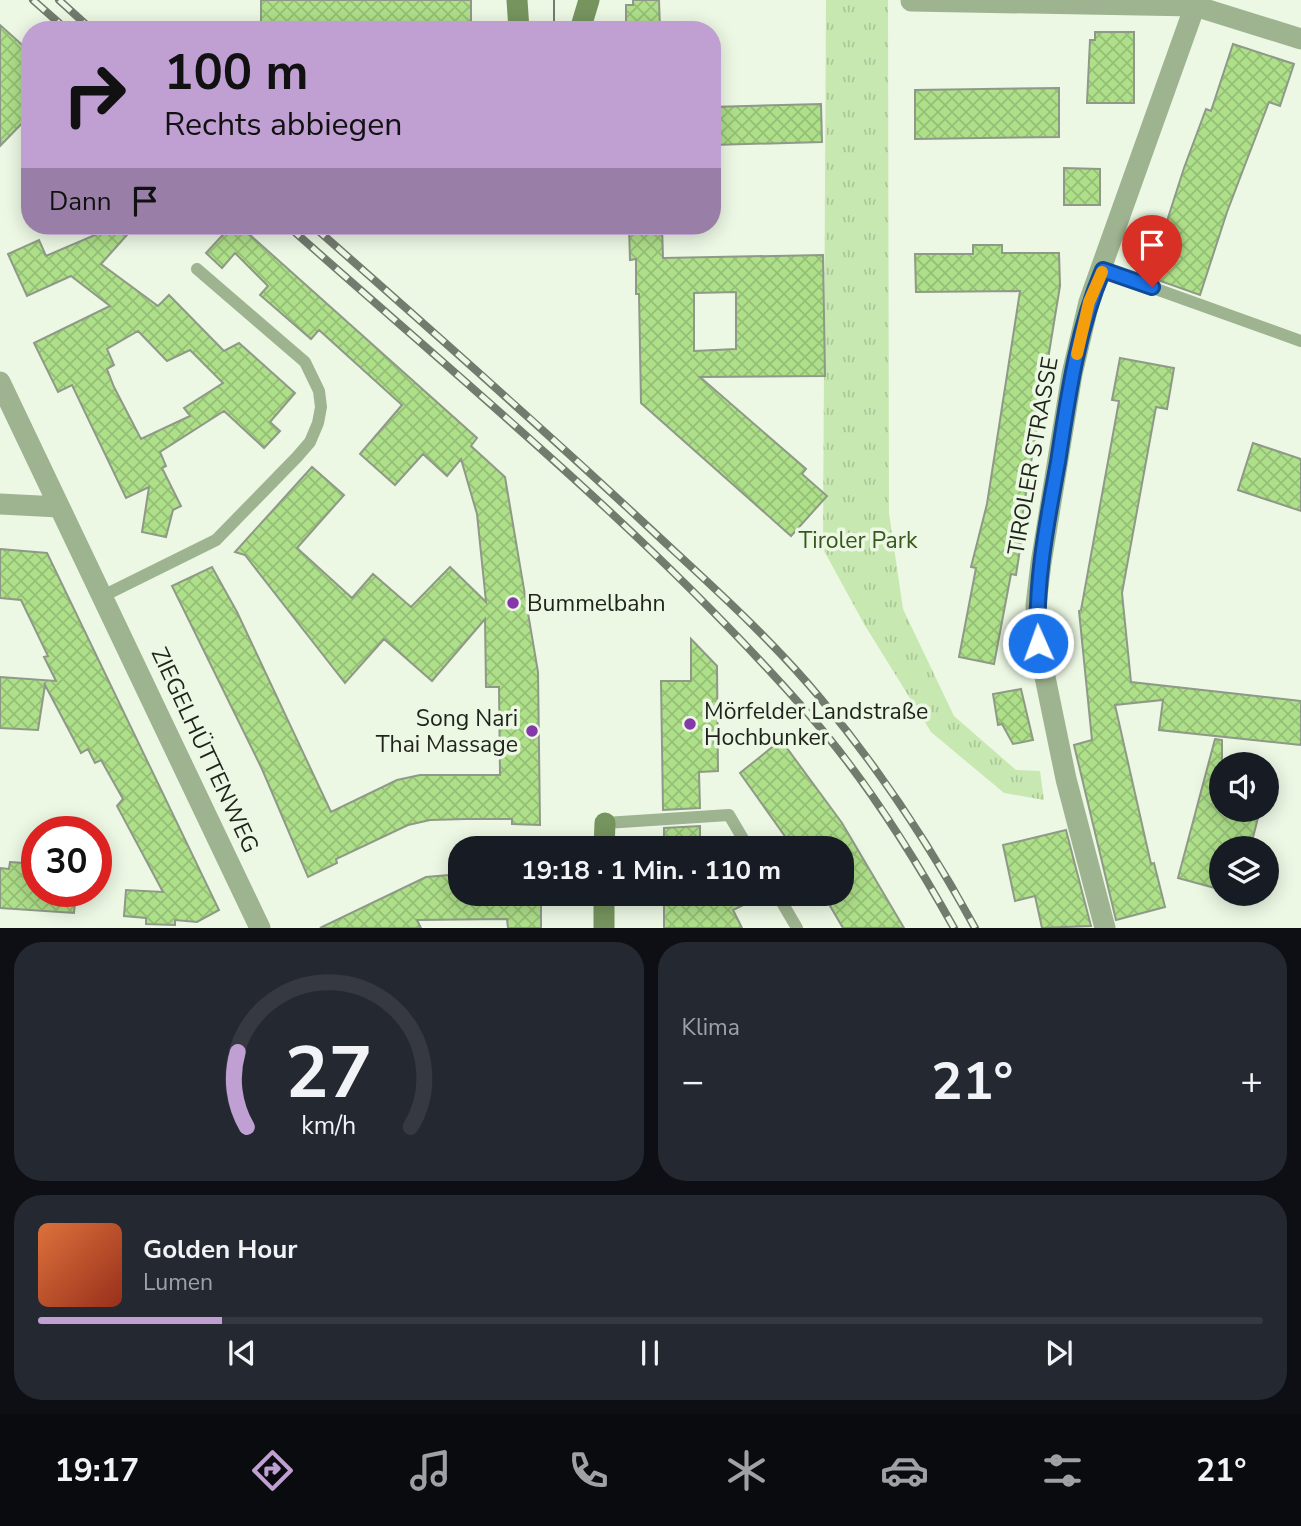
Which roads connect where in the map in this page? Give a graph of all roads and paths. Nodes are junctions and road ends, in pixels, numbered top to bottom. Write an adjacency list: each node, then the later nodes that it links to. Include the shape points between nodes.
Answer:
1 (517, 0): 5 (main road)
2 (589, 0): 6 (main road)
3 (911, 1): 4 (street)
4 (1196, 3): 7 (street); 9 (street, TIROLER STRASSE)
5 (518, 21)
6 (583, 21)
7 (1301, 39)
8 (197, 269): 14 (lane, via 305,362 318,391 318,423 297,457 216,540)
9 (1103, 270): 10 (lane); 23 (street, TIROLER STRASSE, via 1089,302 1072,374 1037,605 1038,643 1066,779)
10 (1301, 341)
11 (0, 383): 13 (street, ZIEGELHÜTTENWEG)
12 (0, 504): 13 (street)
13 (59, 507): 14 (street, ZIEGELHÜTTENWEG)
14 (103, 596): 20 (street, ZIEGELHÜTTENWEG)
15 (605, 823): 16 (main road); 17 (lane, via 729,815)
16 (604, 836)
17 (741, 836)
18 (604, 906): 21 (main road)
19 (784, 906): 22 (lane)
20 (260, 928)
21 (604, 928)
22 (797, 928)
23 (1105, 928)

